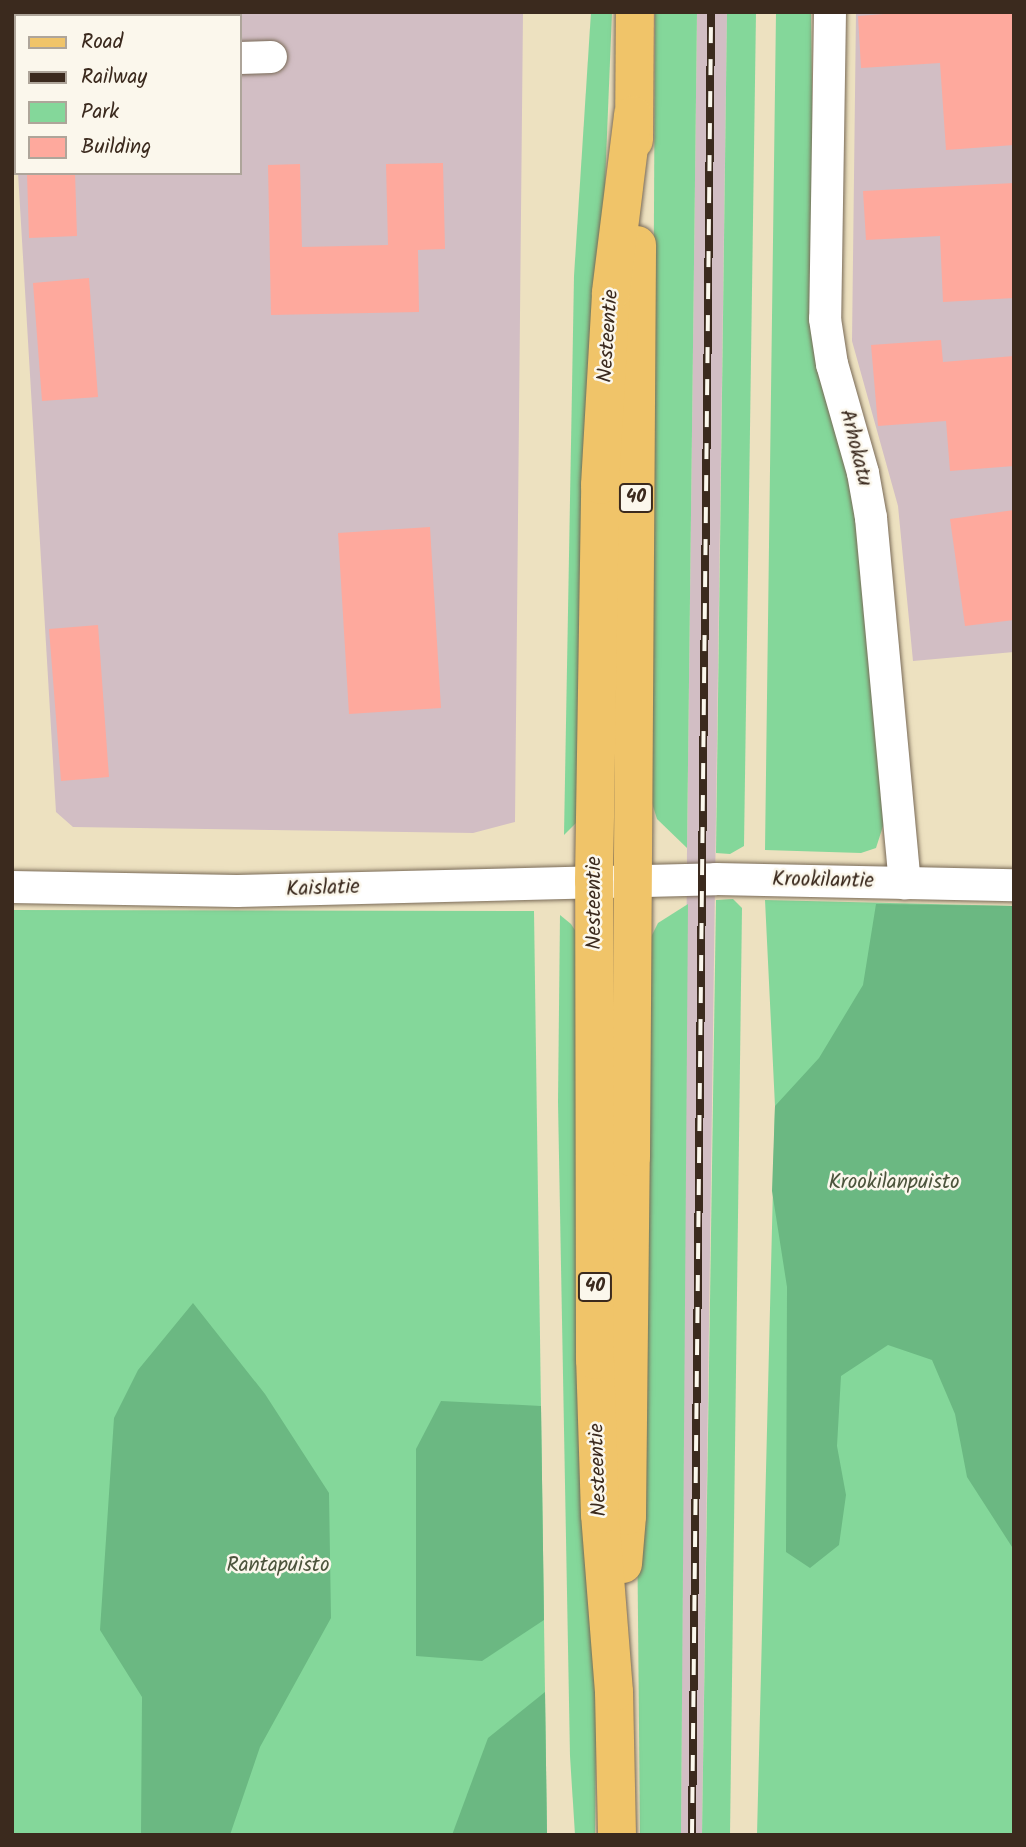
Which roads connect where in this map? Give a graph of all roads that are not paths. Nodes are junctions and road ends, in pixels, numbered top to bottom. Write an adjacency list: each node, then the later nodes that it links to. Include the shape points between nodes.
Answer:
1 (635, 12): 5 (main road, Nesteentie / 40)
2 (830, 12): 8 (street, Arhokatu, via 825,319 832,365 871,518)
3 (271, 57): 4 (street)
4 (242, 58)
5 (633, 115): 6 (main road, Nesteentie / 40, via 611,292 600,485); 7 (main road, Nesteentie / 40, via 638,295)
6 (594, 881): 7 (street, Kaislatie); 10 (street, Kaislatie, via 237,891); 11 (main road, Nesteentie / 40, via 595,1360 600,1515)
7 (633, 881): 8 (street, Krookilantie); 11 (main road, Nesteentie / 40, via 627,1516)
8 (905, 883): 9 (street, Krookilantie)
9 (1014, 885)
10 (12, 887)
11 (614, 1692): 12 (main road, Nesteentie / 40)
12 (617, 1835)

